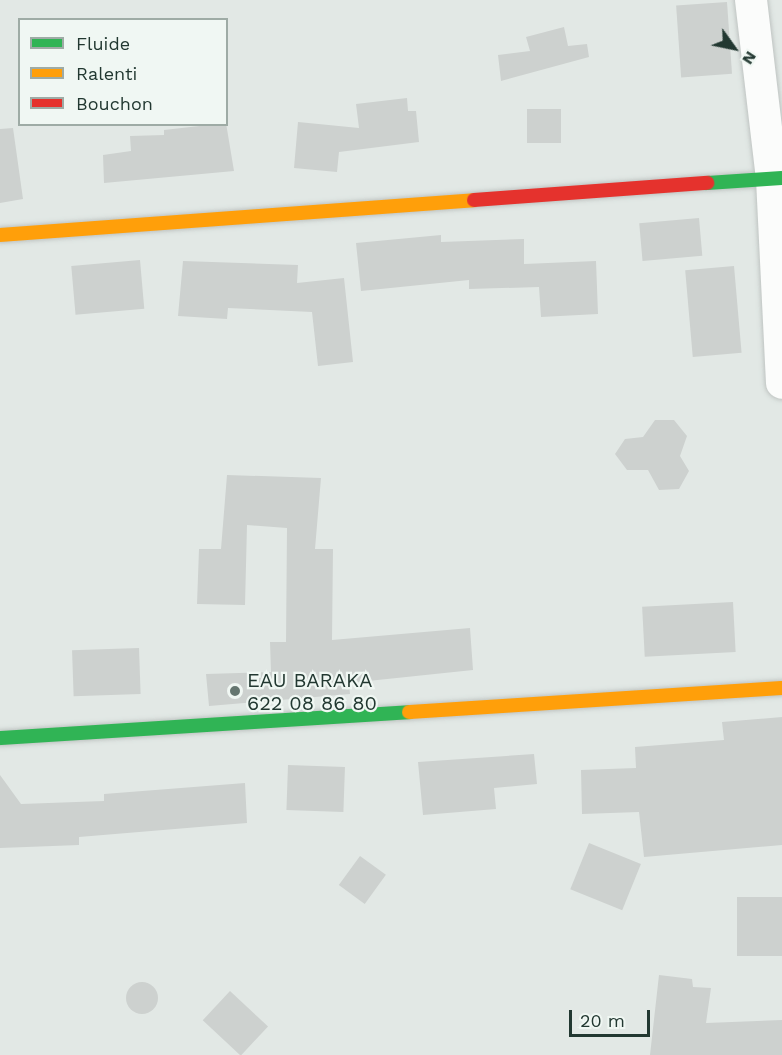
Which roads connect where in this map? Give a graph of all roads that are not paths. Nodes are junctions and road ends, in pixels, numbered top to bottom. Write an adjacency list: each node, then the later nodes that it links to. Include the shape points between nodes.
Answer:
1 (751, 0): 2 (street)
2 (777, 179): 3 (street); 4 (street)
3 (0, 236)
4 (782, 383)
5 (782, 688): 6 (street)
6 (0, 738)

